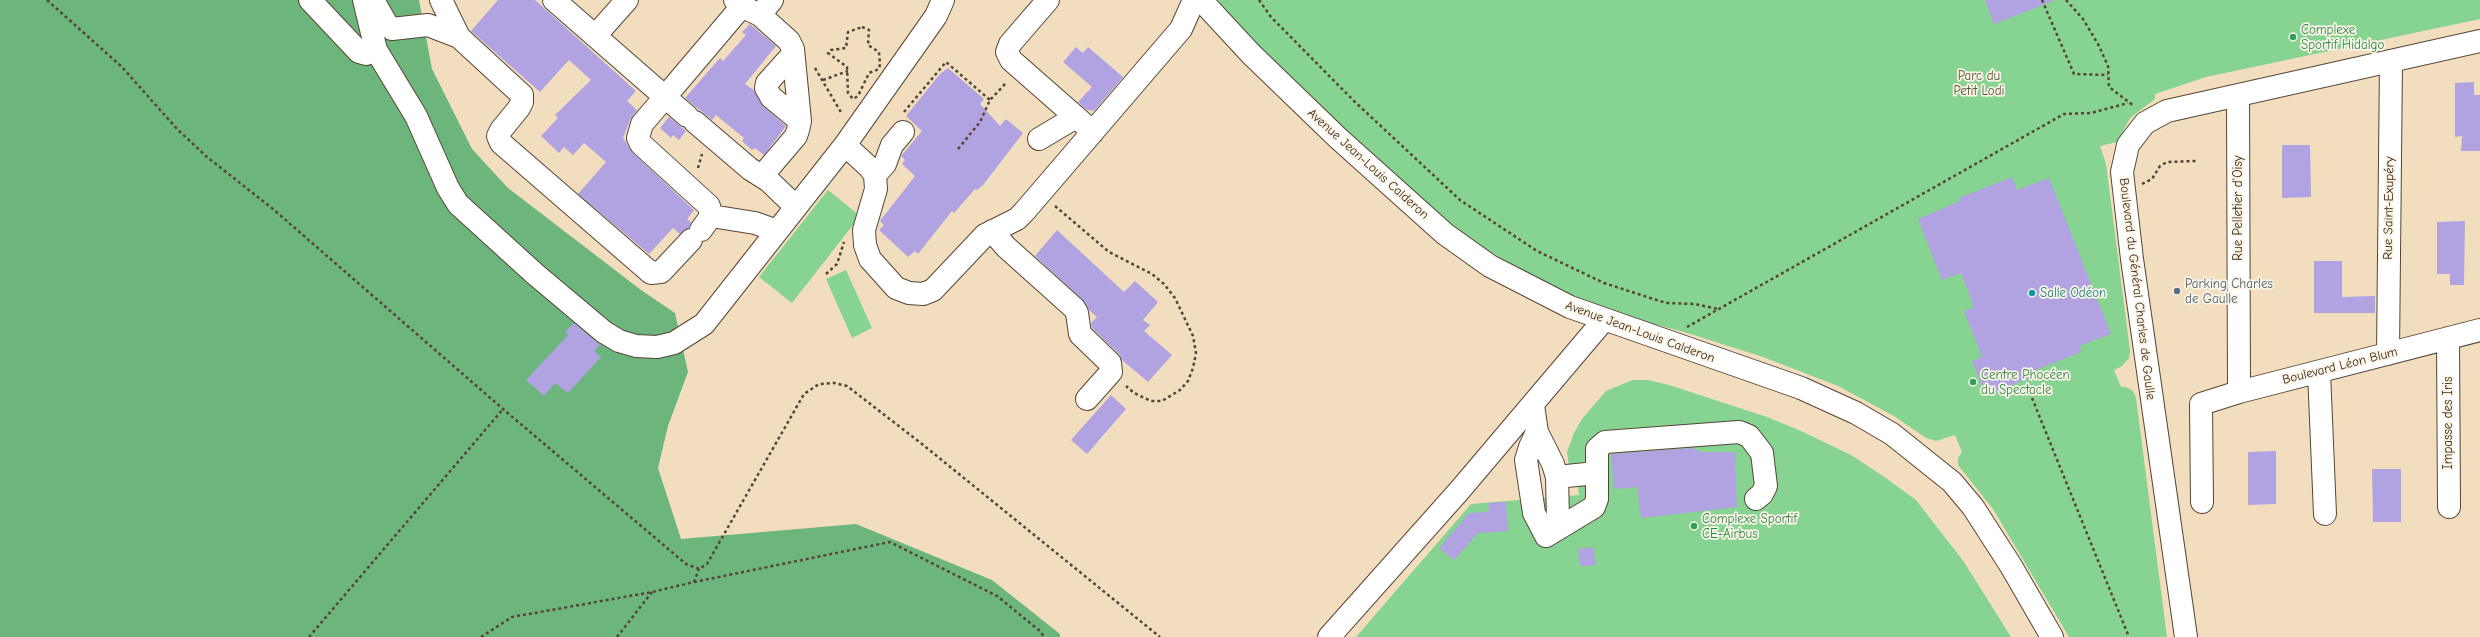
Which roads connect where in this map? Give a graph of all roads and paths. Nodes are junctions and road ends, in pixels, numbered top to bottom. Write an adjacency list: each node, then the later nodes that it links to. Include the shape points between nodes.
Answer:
1 (47, 0): 64 (path, via 122,67 177,129 207,157 273,209)
2 (310, 0): 22 (street, via 358,52 366,54)
3 (364, 0): 22 (street)
4 (373, 0): 20 (street, via 392,29 428,25)
5 (441, 0): 20 (street)
6 (554, 0): 19 (street)
7 (627, 0): 19 (street)
8 (943, 0): 40 (street, via 936,16)
9 (1048, 0): 25 (street, via 1010,44 1007,52)
10 (1194, 0): 18 (street)
11 (1201, 0): 17 (street, Avenue Jean-Louis Calderon)
12 (1259, 0): 52 (path, via 1270,17 1354,101 1460,200 1537,251 1604,283 1666,303 1695,304)
13 (2042, 0): 27 (path, via 2074,74)
14 (2066, 0): 27 (path, via 2083,19 2098,44 2108,66)
15 (737, 3): 16 (street); 30 (street, via 737,12)
16 (766, 8): 23 (street, via 789,41)
17 (1217, 18): 18 (street); 53 (street, Avenue Jean-Louis Calderon, via 1338,138 1446,234 1490,266 1528,287)
18 (1181, 29): 38 (street)
19 (595, 36): 30 (street)
20 (459, 37): 47 (street, via 522,95 519,108 498,136 501,143 650,273 661,272)
21 (2480, 41): 24 (street, Boulevard du Général Charles de Gaulle)
22 (376, 50): 49 (street, via 416,116 448,188 458,204 535,274 604,332 619,341 636,346 657,347 674,343 690,334 704,324)
23 (793, 54): 28 (path, via 804,56); 35 (street); 35 (street, via 766,88 771,97)
24 (2391, 61): 29 (street, Boulevard du Général Charles de Gaulle); 57 (street, Rue Saint-Exupéry)
25 (1020, 68): 31 (path); 33 (street)
26 (848, 71): 26 (path, via 848,93 853,99 856,98 869,73 879,69 880,64 879,52 868,45 871,34 866,27 850,29 846,48 831,50 828,53 844,64); 28 (path)
27 (2108, 75): 32 (path, via 2109,87)
28 (823, 80): 40 (path)
29 (2238, 96): 34 (street, Boulevard du Général Charles de Gaulle, via 2168,111); 60 (street, Rue Pelletier d'Oisy)
30 (666, 97): 36 (street); 44 (street, via 642,124 638,138 640,144)
31 (990, 100): 37 (path, via 946,62 904,112); 41 (path, via 980,122)
32 (2128, 103): 34 (path); 52 (path, via 2091,113 2064,114)
33 (1076, 117): 38 (street); 39 (street)
34 (2155, 117): 84 (street, Boulevard du Général Charles de Gaulle, via 2136,132 2128,145 2122,172)
35 (800, 121): 43 (street, via 796,136)
36 (697, 124): 43 (street, via 750,169); 44 (path)
37 (904, 132): 42 (street, via 892,145 885,164)
38 (1093, 132): 45 (street)
39 (1039, 139)
40 (849, 140): 42 (street); 46 (street)
41 (958, 149)
42 (875, 174): 48 (street, via 876,189)
43 (762, 176): 46 (street)
44 (691, 189): 47 (street, via 709,206)
45 (1040, 193): 50 (street, via 1017,219); 58 (path, via 1108,252 1152,274 1164,284 1175,298 1193,336 1196,352 1188,381 1180,390 1162,401 1142,398)
46 (796, 207): 49 (street)
47 (701, 228): 49 (street, via 755,223)
48 (864, 230): 50 (street, via 864,245 870,259 881,272 896,288 909,293 923,294 933,290 980,240); 51 (path, via 849,236 839,252 837,264)
49 (777, 231)
50 (992, 231): 58 (street, via 1006,247 1074,308 1080,334 1110,363)
51 (826, 274)
52 (1718, 309): 56 (path)
53 (1603, 321): 56 (street, Avenue Jean-Louis Calderon); 63 (street)
54 (2480, 330): 55 (street, Boulevard Léon Blum)
55 (2448, 338): 57 (street, Boulevard Léon Blum); 70 (street, Impasse des Iris)
56 (1662, 340): 82 (street, Avenue Jean-Louis Calderon, via 1801,388 1856,413 1892,434 1929,462 1952,482 1973,507)
57 (2388, 354): 59 (street, Boulevard Léon Blum)
58 (1111, 372): 62 (street)
59 (2319, 372): 60 (street, Boulevard Léon Blum); 71 (street)
60 (2239, 392): 69 (street, Boulevard Léon Blum, via 2200,404)
61 (2032, 398): 83 (path)
62 (1087, 399)
63 (1532, 405): 65 (street); 81 (street)
64 (503, 409): 73 (path, via 686,564); 76 (path)
65 (1537, 432): 67 (street); 72 (street, via 1526,460 1534,513)
66 (1596, 473): 67 (street); 68 (street, via 1597,449 1605,442 1739,432 1749,436 1762,453 1766,486); 72 (street, via 1597,499 1594,508)
67 (1557, 477): 72 (street, via 1558,520)
68 (1756, 499)
69 (2202, 502)
70 (2449, 507)
71 (2325, 514)
72 (1546, 536)
73 (699, 569): 74 (path); 80 (path, via 707,564 804,394 819,384 834,383 847,386 922,444)
74 (694, 582): 75 (path); 79 (path, via 890,542 998,596)
75 (652, 592): 77 (path, via 512,617); 78 (path)
76 (309, 637)
77 (481, 637)
78 (616, 637)
79 (1044, 637)
80 (1160, 637)
81 (1329, 637)
82 (2052, 637)
83 (2129, 637)
84 (2186, 637)

